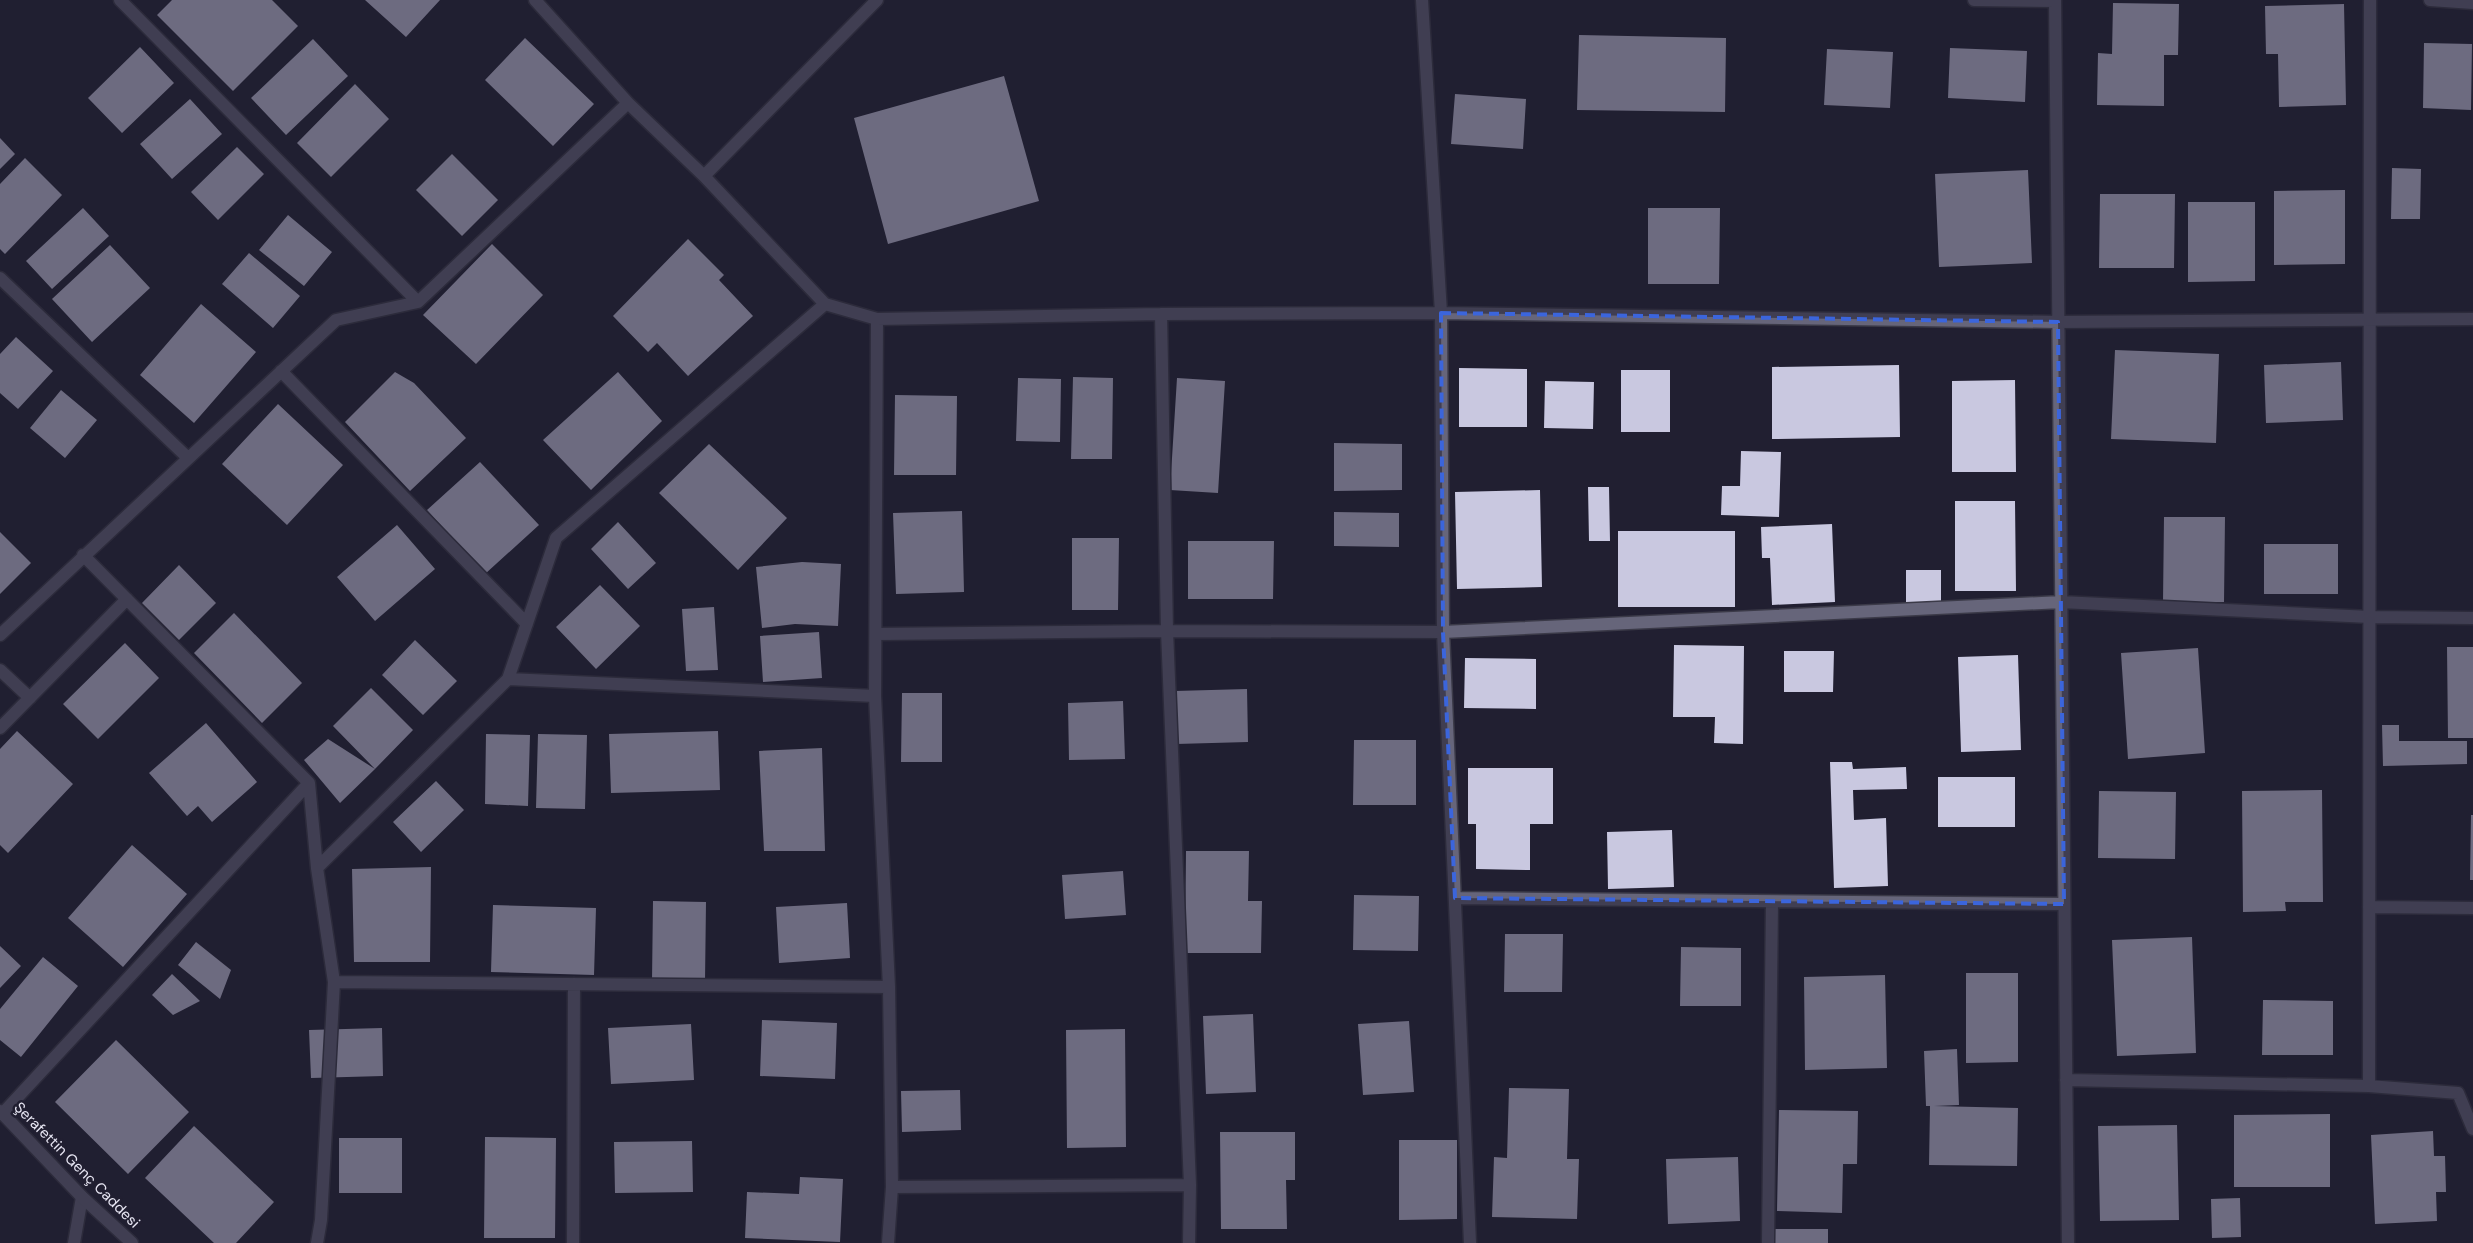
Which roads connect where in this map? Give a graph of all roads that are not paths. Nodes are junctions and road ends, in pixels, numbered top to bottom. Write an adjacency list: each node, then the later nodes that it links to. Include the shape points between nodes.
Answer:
1 (120, 0): 13 (street)
2 (536, 0): 10 (street)
3 (877, 0): 11 (street)
4 (1422, 0): 15 (street)
5 (1974, 0): 8 (street)
6 (2370, 0): 19 (street)
7 (2430, 0): 9 (street)
8 (2054, 1): 20 (street)
9 (2473, 3)
10 (628, 103): 11 (street); 13 (street)
11 (704, 176): 14 (street)
12 (0, 278): 22 (street)
13 (418, 302): 21 (street, via 336,320)
14 (825, 304): 17 (street); 28 (street, via 556,538)
15 (1441, 313): 16 (street); 20 (street); 30 (street)
16 (1161, 314): 17 (street); 29 (street)
17 (877, 319): 31 (street)
18 (2473, 319): 19 (street)
19 (2370, 320): 20 (street); 26 (street)
20 (2058, 322): 25 (street)
21 (281, 371): 22 (street); 28 (street)
22 (188, 458): 23 (street)
23 (83, 555): 24 (street); 32 (street)
24 (127, 599): 36 (street); 38 (street)
25 (2062, 602): 26 (street); 30 (street); 42 (street)
26 (2370, 617): 27 (street); 43 (street)
27 (2473, 618)
28 (527, 624): 34 (street)
29 (1166, 631): 30 (street); 31 (street); 52 (street)
30 (1443, 632): 40 (street)
31 (877, 634): 35 (street)
32 (0, 635)
33 (0, 670): 36 (street)
34 (508, 679): 35 (street); 39 (street)
35 (875, 696): 47 (street)
36 (30, 698): 37 (street)
37 (0, 728)
38 (308, 783): 39 (street); 50 (street)
39 (317, 868): 45 (street)
40 (1455, 898): 41 (street); 61 (street)
41 (1772, 902): 42 (street); 62 (street)
42 (2064, 904): 48 (street)
43 (2369, 907): 44 (street); 49 (street)
44 (2473, 908)
45 (334, 982): 46 (street); 57 (street)
46 (574, 984): 47 (street); 58 (street)
47 (889, 987): 53 (street)
48 (2066, 1080): 49 (street); 63 (street)
49 (2369, 1086): 51 (street, via 2458,1093)
50 (1, 1112): 54 (street, Şerafettin Genç Caddesi)
51 (2473, 1129)
52 (1190, 1185): 53 (street); 60 (street)
53 (892, 1187): 59 (street)
54 (82, 1197): 55 (street); 56 (street, Şerafettin Genç Caddesi)
55 (74, 1243)
56 (132, 1243)
57 (317, 1243)
58 (573, 1243)
59 (888, 1243)
60 (1189, 1243)
61 (1470, 1243)
62 (1768, 1243)
63 (2068, 1243)

